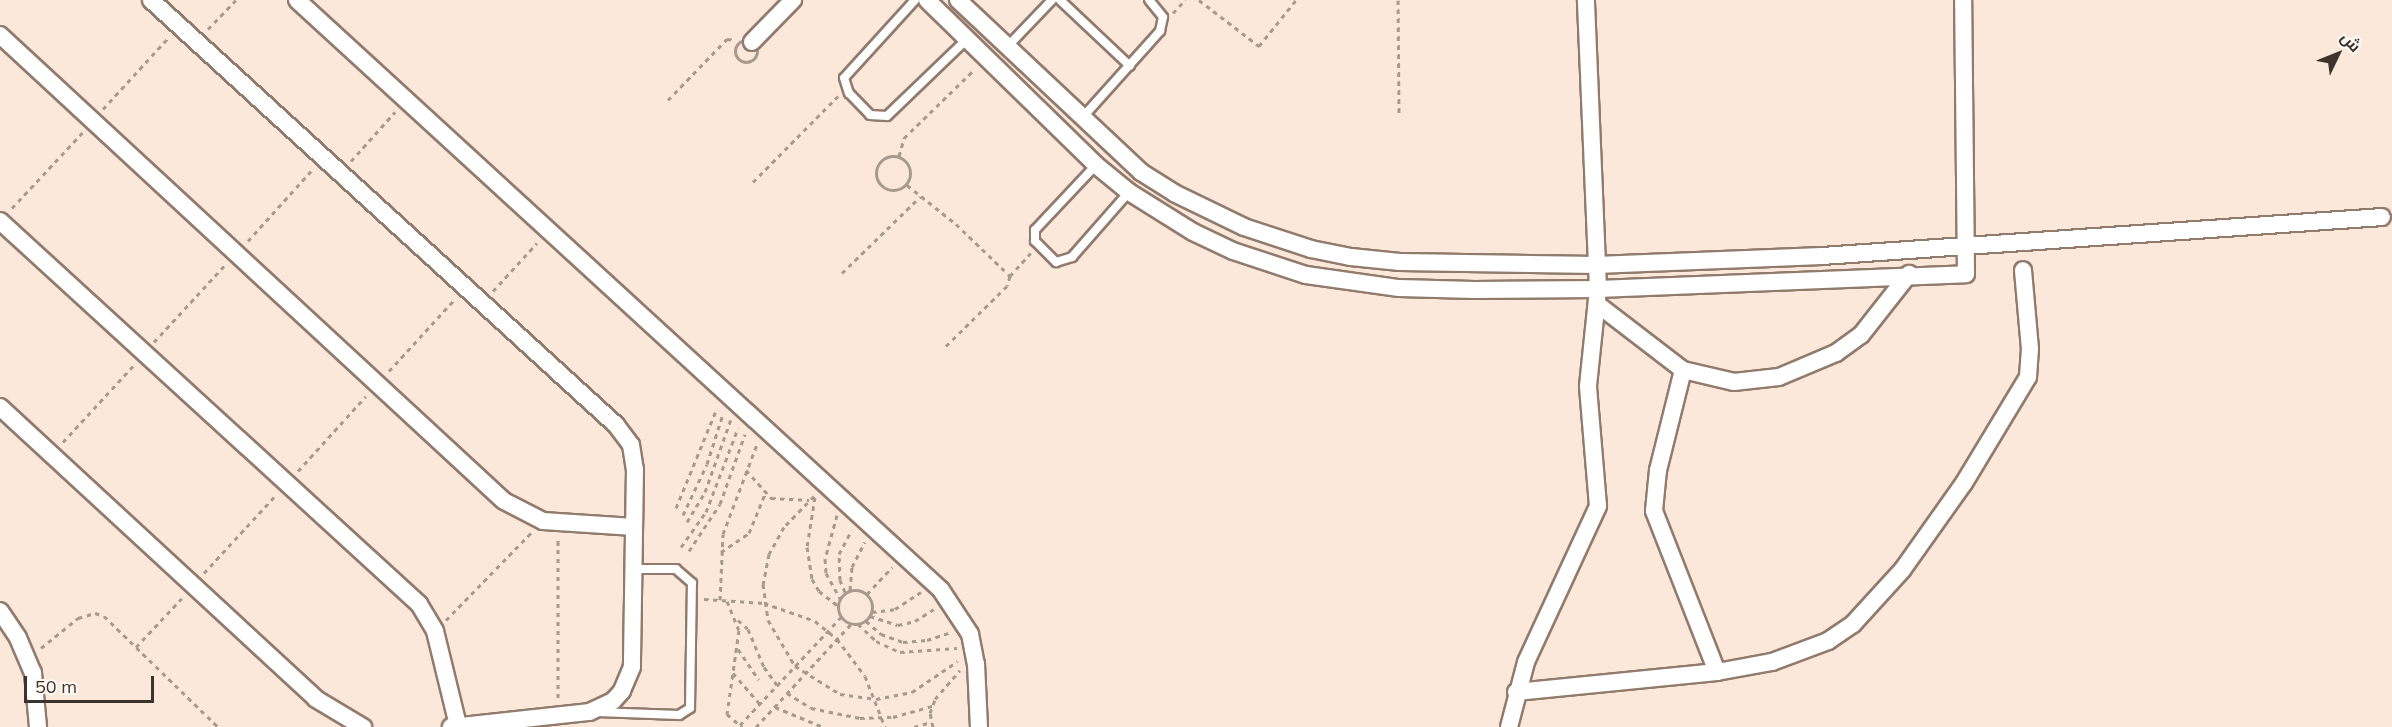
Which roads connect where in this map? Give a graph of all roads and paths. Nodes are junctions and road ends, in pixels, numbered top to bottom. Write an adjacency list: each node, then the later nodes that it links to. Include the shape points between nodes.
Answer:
1 (151, 0): 18 (street)
2 (236, 0): 18 (path)
3 (297, 0): 24 (street)
4 (793, 0): 19 (street)
5 (915, 0): 23 (lane, via 848,71)
6 (927, 0): 17 (street)
7 (957, 0): 20 (street)
8 (1052, 0): 20 (lane)
9 (1060, 0): 22 (lane)
10 (1149, 0): 22 (lane, via 1160,11 1162,25)
11 (1199, 0): 12 (path, via 1259,46)
12 (1296, 0)
13 (1398, 0): 26 (path)
14 (1586, 0): 42 (street)
15 (1963, 0): 40 (street)
16 (0, 35): 41 (street)
17 (967, 39): 21 (street); 23 (lane, via 882,118 870,115)
18 (197, 42): 29 (street)
19 (746, 42): 25 (path, via 727,39)
20 (1008, 47): 27 (street)
21 (986, 58): 28 (path, via 904,138); 30 (street)
22 (1130, 66): 27 (lane)
23 (845, 88): 32 (path)
24 (406, 99): 31 (path); 38 (street)
25 (668, 100)
26 (1399, 116)
27 (1082, 118): 42 (street, via 1141,172 1174,193 1244,227 1311,249 1400,261)
28 (899, 156): 33 (path, via 911,172); 33 (path, via 880,161 876,174 888,190)
29 (323, 158): 31 (street); 41 (path)
30 (1096, 165): 34 (street); 39 (lane, via 1035,230)
31 (340, 173): 47 (street)
32 (753, 182)
33 (907, 185): 35 (path)
34 (1129, 192): 39 (lane, via 1067,261 1056,262); 48 (street, via 1163,215 1233,251 1306,275 1399,288)
35 (920, 197): 44 (path); 46 (path, via 956,224)
36 (2382, 217): 40 (street)
37 (0, 221): 51 (street)
38 (549, 230): 49 (path); 55 (street)
39 (1039, 245): 46 (path)
40 (1965, 246): 42 (street); 45 (street, via 1966,274)
41 (236, 253): 51 (path); 53 (street)
42 (1596, 265): 48 (street)
43 (2023, 270): 104 (street, via 2030,349 2028,377 1964,483 1903,569 1873,605 1828,641 1772,662)
44 (842, 273)
45 (1909, 274): 48 (street); 52 (street, via 1861,335 1819,362 1779,377 1734,382)
46 (1010, 276): 50 (path, via 1007,286)
47 (465, 288): 49 (street); 53 (path)
48 (1597, 296): 52 (street); 109 (street, via 1588,386 1598,506 1546,613)
49 (483, 303): 68 (street, via 625,434 634,457)
50 (945, 347)
51 (144, 353): 56 (path); 58 (street)
52 (1683, 370): 104 (street, via 1658,470 1654,511)
53 (378, 383): 58 (path); 66 (street, via 504,501)
54 (0, 407): 56 (street)
55 (742, 407): 57 (path); 59 (street); 63 (path); 64 (path, via 707,464); 67 (path, via 705,492); 70 (path, via 706,512); 71 (path, via 720,504)
56 (52, 455): 76 (street)
57 (746, 470): 60 (path); 72 (path, via 723,534)
58 (286, 483): 76 (path); 95 (street, via 419,604)
59 (821, 490): 61 (path); 62 (street); 86 (path, via 808,533 808,560 819,591)
60 (765, 494): 61 (path, via 778,499); 72 (path, via 749,533)
61 (810, 500): 85 (path, via 784,527 769,554)
62 (843, 500): 65 (street); 81 (path, via 825,559 826,573)
63 (675, 508)
64 (683, 515)
65 (864, 519): 69 (street); 78 (path, via 843,542 839,554 840,580)
66 (550, 522): 68 (street); 95 (path); 116 (path)
67 (687, 522)
68 (634, 526): 74 (street)
69 (877, 530): 73 (street); 77 (path, via 856,556)
70 (681, 547)
71 (689, 551)
72 (721, 552): 83 (path)
73 (904, 555): 75 (street); 79 (path)
74 (634, 569): 82 (lane, via 683,572 692,583); 115 (street, via 629,680 613,701)
75 (930, 579): 80 (street); 88 (path, via 906,605)
76 (193, 585): 99 (path); 123 (street, via 316,699)
77 (850, 590): 78 (path); 79 (path)
78 (845, 592): 81 (path)
79 (867, 594): 88 (path)
80 (947, 596): 88 (path, via 925,616 905,625); 94 (street)
81 (840, 598): 86 (path)
82 (692, 599): 83 (path); 115 (lane, via 691,701 686,713)
83 (720, 600): 84 (path)
84 (728, 601): 85 (path); 90 (path)
85 (764, 603): 96 (path, via 800,613); 102 (path, via 773,632)
86 (838, 606): 89 (path)
87 (0, 611): 101 (street)
88 (871, 614): 91 (path)
89 (841, 616): 92 (path); 96 (path)
90 (738, 620): 100 (path); 108 (path, via 748,629 764,667)
91 (866, 621): 93 (path); 94 (path, via 890,638 913,642)
92 (852, 624): 93 (path); 97 (path)
93 (858, 624): 98 (path, via 876,641 900,652 944,652)
94 (966, 626): 98 (street)
95 (435, 631): 119 (street)
96 (827, 631): 97 (path); 102 (path)
97 (837, 639): 106 (path); 111 (path, via 865,676)
98 (973, 646): 111 (path, via 925,686); 129 (street)
99 (136, 647): 101 (path, via 104,616 87,614); 122 (path)
100 (737, 648): 105 (path); 107 (path)
101 (28, 659): 121 (street, via 37,687)
102 (795, 666): 106 (path); 108 (path)
103 (960, 670): 114 (path)
104 (1717, 672): 109 (street)
105 (733, 673): 112 (path); 120 (path, via 727,714)
106 (805, 674): 110 (path); 111 (path, via 840,694)
107 (759, 680)
108 (777, 685): 112 (path)
109 (1516, 692): 130 (street)
110 (787, 693): 113 (path); 117 (path, via 811,708 837,716)
111 (876, 699): 117 (path)
112 (759, 704): 120 (path)
113 (775, 706): 124 (path); 125 (path)
114 (932, 706): 117 (path); 118 (path)
115 (589, 712): 116 (street)
116 (558, 715): 119 (street)
117 (882, 718): 126 (path)
118 (932, 722): 127 (path); 128 (path)
119 (454, 726)
120 (741, 726)
121 (38, 727)
122 (219, 727)
123 (363, 727)
124 (756, 727)
125 (823, 727)
126 (885, 727)
127 (914, 727)
128 (933, 727)
129 (979, 727)
130 (1509, 727)

